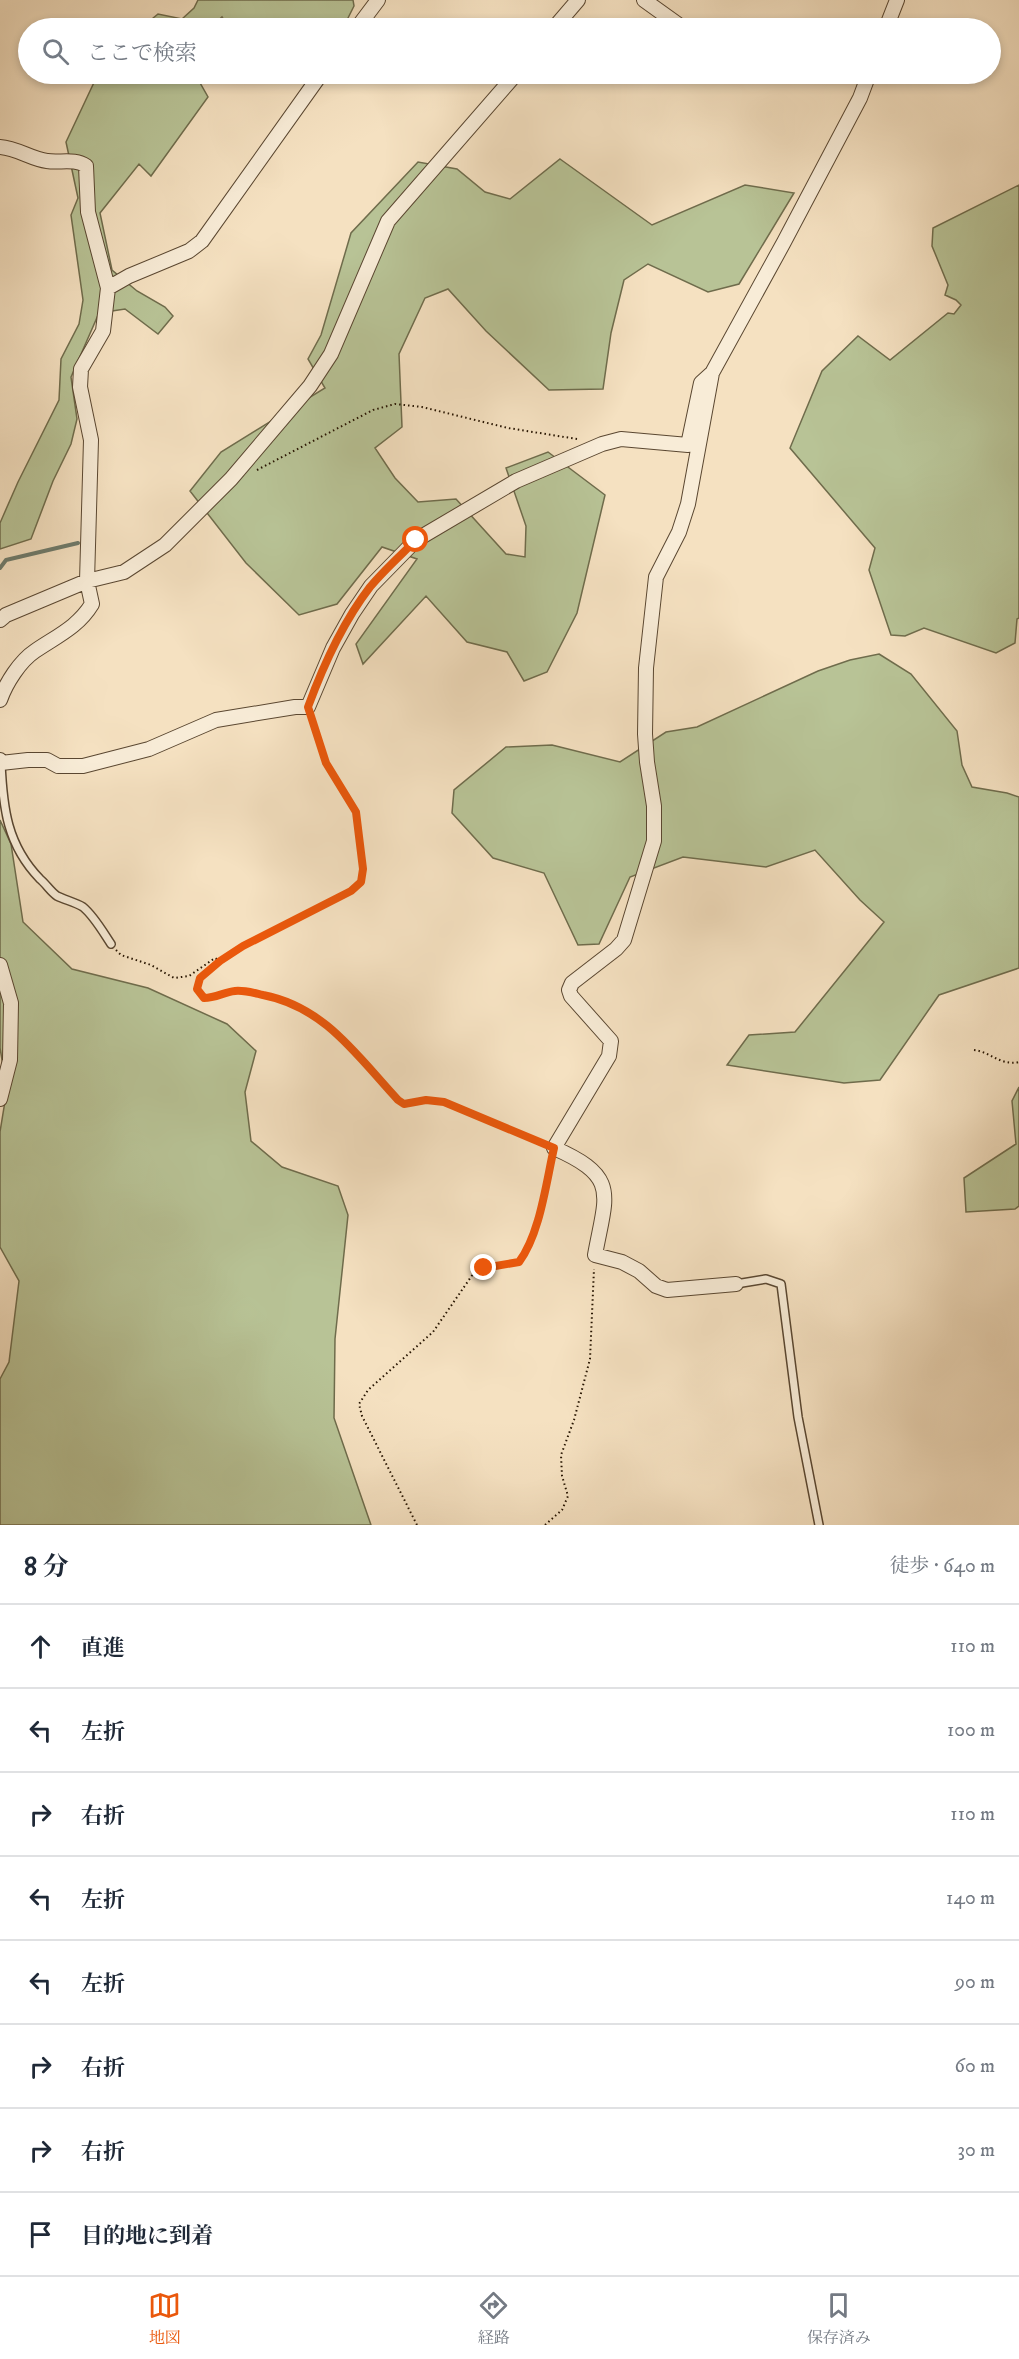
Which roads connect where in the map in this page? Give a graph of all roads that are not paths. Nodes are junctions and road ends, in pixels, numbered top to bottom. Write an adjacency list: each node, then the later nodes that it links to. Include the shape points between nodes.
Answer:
1 (378, 0): 5 (street)
2 (578, 0): 6 (street)
3 (644, 0): 7 (street)
4 (897, 0): 8 (street)
5 (364, 18)
6 (563, 18)
7 (669, 18)
8 (890, 18)
9 (314, 84): 13 (street, via 202,241 189,251)
10 (507, 84): 15 (street, via 388,221 331,354 310,387 231,479 165,545 124,572)
11 (865, 84): 14 (street)
12 (0, 147): 13 (street, via 10,147 46,162 80,162 86,166 88,212)
13 (108, 288): 15 (street, via 103,331 81,369 80,387 91,440)
14 (712, 373): 18 (street, via 700,383 688,445 621,439 602,444 516,481 416,540 371,586 352,614 308,707 216,720 149,749 83,766 58,766 47,760); 23 (street, via 688,504 656,577 646,668 645,734 654,841 624,940 572,983 569,990 611,1041 609,1056 554,1148 593,1169 603,1184 604,1201 594,1255 622,1262 667,1290)
15 (87, 581): 16 (street); 17 (street, via 92,604 84,616 24,661)
16 (0, 620)
17 (0, 700)
18 (0, 762): 19 (lane, via 3,805 18,849 56,895 82,906)
19 (111, 944)
20 (0, 965): 21 (street)
21 (5, 1004): 22 (street, via 10,1060)
22 (0, 1099)
23 (736, 1284): 24 (lane, via 766,1279 781,1284 798,1417)
24 (819, 1525)

